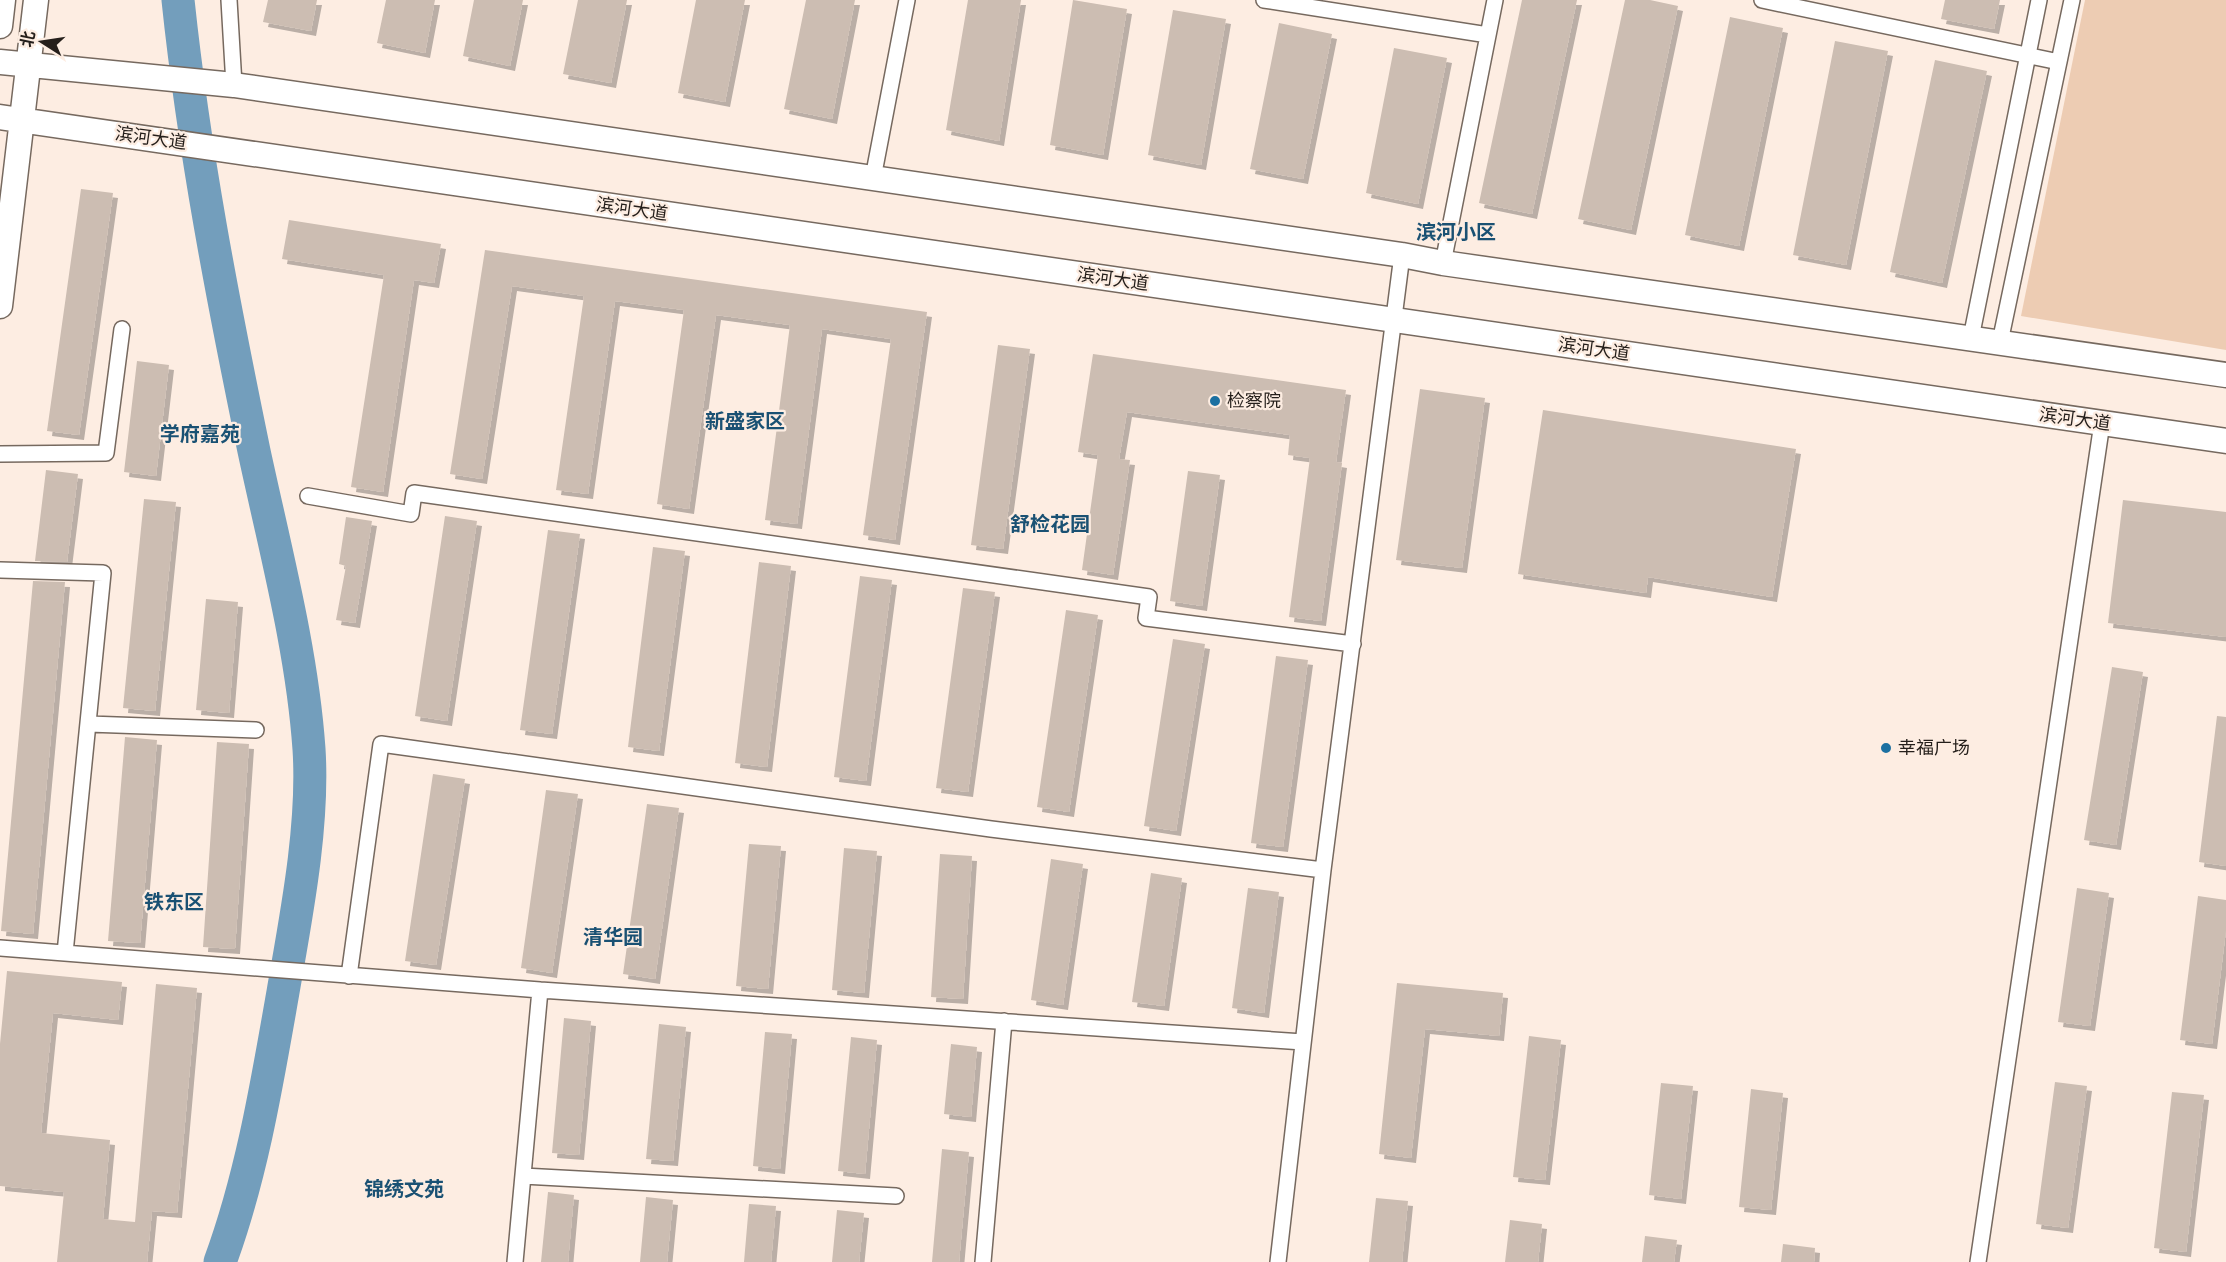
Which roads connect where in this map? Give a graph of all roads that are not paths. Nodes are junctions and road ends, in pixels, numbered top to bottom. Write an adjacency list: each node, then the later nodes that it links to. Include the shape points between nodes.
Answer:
1 (3, 0): 10 (main road)
2 (36, 0): 15 (main road)
3 (229, 0): 16 (street)
4 (907, 0): 18 (street)
5 (1264, 0): 11 (street)
6 (1495, 0): 11 (street)
7 (1762, 0): 12 (street)
8 (2039, 0): 12 (street)
9 (2072, 0): 14 (street)
10 (0, 26)
11 (1488, 35): 20 (street)
12 (2028, 56): 14 (street); 24 (street)
13 (0, 62): 15 (main road)
14 (2059, 62): 25 (street)
15 (27, 66): 16 (main road); 17 (main road)
16 (234, 85): 18 (main road)
17 (10, 118): 21 (main road); 22 (main road, 滨河大道)
18 (873, 178): 19 (main road)
19 (1402, 255): 20 (main road); 22 (street)
20 (1443, 263): 24 (main road)
21 (0, 306)
22 (1394, 320): 27 (main road, 滨河大道); 32 (street)
23 (122, 329): 29 (street, via 106,453)
24 (1971, 338): 25 (main road)
25 (2000, 342): 26 (main road)
26 (2226, 375)
27 (2102, 423): 28 (main road, 滨河大道); 47 (street)
28 (2226, 441)
29 (0, 454)
30 (308, 496): 32 (street, via 411,514 414,493 1149,597 1146,618)
31 (0, 570): 33 (street, via 104,573)
32 (1353, 644): 35 (street)
33 (89, 724): 34 (street); 37 (street)
34 (256, 730)
35 (1323, 870): 38 (street, via 991,829 381,744); 41 (street)
36 (0, 948): 37 (street)
37 (65, 953): 38 (street)
38 (349, 976): 39 (street)
39 (540, 990): 40 (street); 42 (street)
40 (1004, 1021): 41 (street); 45 (street)
41 (1303, 1042): 46 (street)
42 (523, 1176): 43 (street); 44 (street)
43 (896, 1196)
44 (515, 1262)
45 (983, 1262)
46 (1278, 1262)
47 (1978, 1262)

